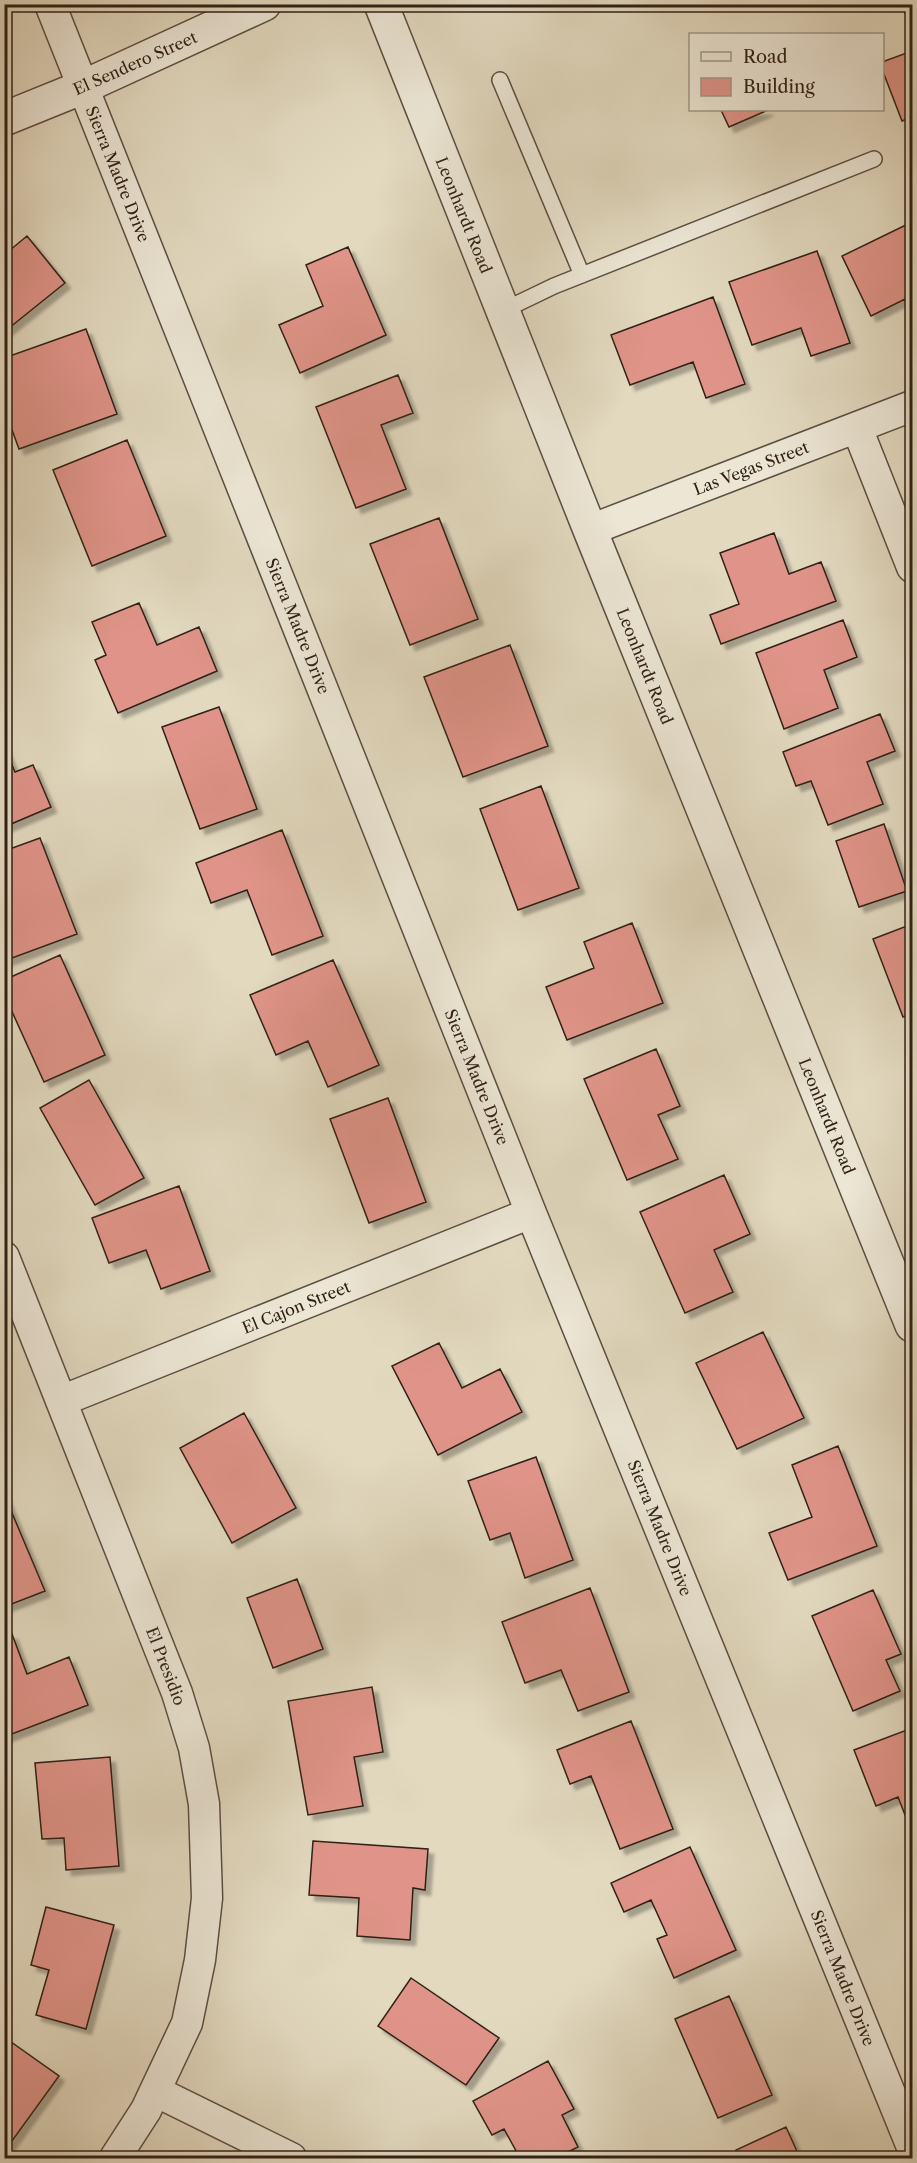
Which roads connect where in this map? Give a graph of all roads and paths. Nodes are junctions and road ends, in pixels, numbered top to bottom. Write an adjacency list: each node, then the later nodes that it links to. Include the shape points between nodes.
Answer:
1 (50, 4): 7 (street, Sierra Madre Drive)
2 (264, 4): 7 (street, El Sendero Street)
3 (381, 4): 11 (street, Leonhardt Road)
4 (911, 4): 5 (lane)
5 (912, 9)
6 (500, 80): 10 (lane)
7 (83, 87): 8 (street, El Sendero Street); 16 (street, Sierra Madre Drive)
8 (4, 119)
9 (874, 159): 10 (lane)
10 (582, 275): 11 (lane)
11 (502, 311): 14 (street, Leonhardt Road)
12 (912, 406): 13 (street, Las Vegas Street)
13 (857, 428): 14 (street, Las Vegas Street); 15 (street)
14 (590, 531): 18 (street, Leonhardt Road)
15 (912, 567)
16 (531, 1213): 19 (street, El Cajon Street); 21 (street, Sierra Madre Drive)
17 (4, 1257): 19 (street, El Presidio)
18 (912, 1325)
19 (61, 1401): 20 (street, El Presidio, via 177,1693 194,1748 204,1804 207,1898 200,1960 187,2023)
20 (155, 2091): 22 (street, El Presidio); 23 (street)
21 (912, 2146)
22 (115, 2158)
23 (291, 2158)

